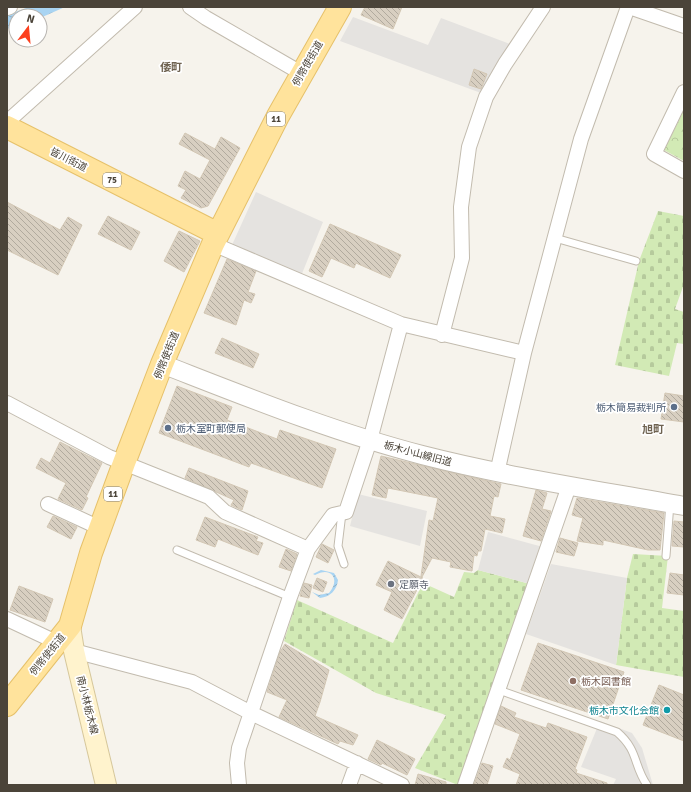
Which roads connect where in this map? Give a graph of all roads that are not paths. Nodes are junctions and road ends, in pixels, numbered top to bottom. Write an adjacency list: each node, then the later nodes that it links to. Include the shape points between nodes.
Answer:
1 (135, 7): 9 (street)
2 (190, 7): 7 (street)
3 (340, 7): 7 (main road, 例幣使街道 / 11)
4 (543, 7): 16 (street, via 486,97 469,147 461,207 462,258)
5 (629, 7): 6 (street); 12 (street, via 581,139)
6 (684, 26)
7 (301, 73): 13 (main road, 例幣使街道 / 11)
8 (684, 92): 11 (street, via 654,154)
9 (7, 122)
10 (7, 127): 13 (main road, 皆川街道 / 75)
11 (684, 171)
12 (555, 238): 14 (lane); 17 (street)
13 (215, 239): 15 (street); 18 (main road, 例幣使街道 / 11)
14 (636, 261)
15 (401, 324): 16 (street); 20 (street)
16 (442, 335): 17 (street)
17 (524, 353): 22 (street)
18 (162, 364): 20 (street, 栃木小山線旧道); 21 (main road, 例幣使街道 / 11)
19 (7, 403): 21 (street)
20 (370, 440): 22 (street, 栃木小山線旧道); 26 (street, via 346,512)
21 (124, 463): 27 (main road, 例幣使街道 / 11); 28 (street, via 209,497 225,512)
22 (497, 473): 23 (street, 栃木小山線旧道)
23 (570, 486): 25 (street, 栃木小山線旧道); 35 (street)
24 (48, 504): 27 (street)
25 (677, 504): 30 (lane)
26 (342, 512): 28 (street, via 333,515); 31 (lane, via 338,546)
27 (100, 528): 34 (main road, 例幣使街道 / 11, via 78,594)
28 (308, 549): 32 (street)
29 (177, 550): 32 (lane)
30 (666, 556)
31 (344, 564)
32 (290, 597): 37 (street)
33 (7, 619): 34 (street)
34 (65, 646): 36 (main road, 例幣使街道 / 11); 37 (street, via 192,682); 39 (main road, 南小林栃木線)
35 (499, 690): 43 (street); 44 (lane, via 617,732 635,753)
36 (7, 705)
37 (251, 713): 38 (street); 40 (street, via 239,748)
38 (357, 763): 41 (street); 42 (street)
39 (106, 785)
40 (239, 785)
41 (349, 785)
42 (402, 785)
43 (465, 785)
44 (647, 785)

